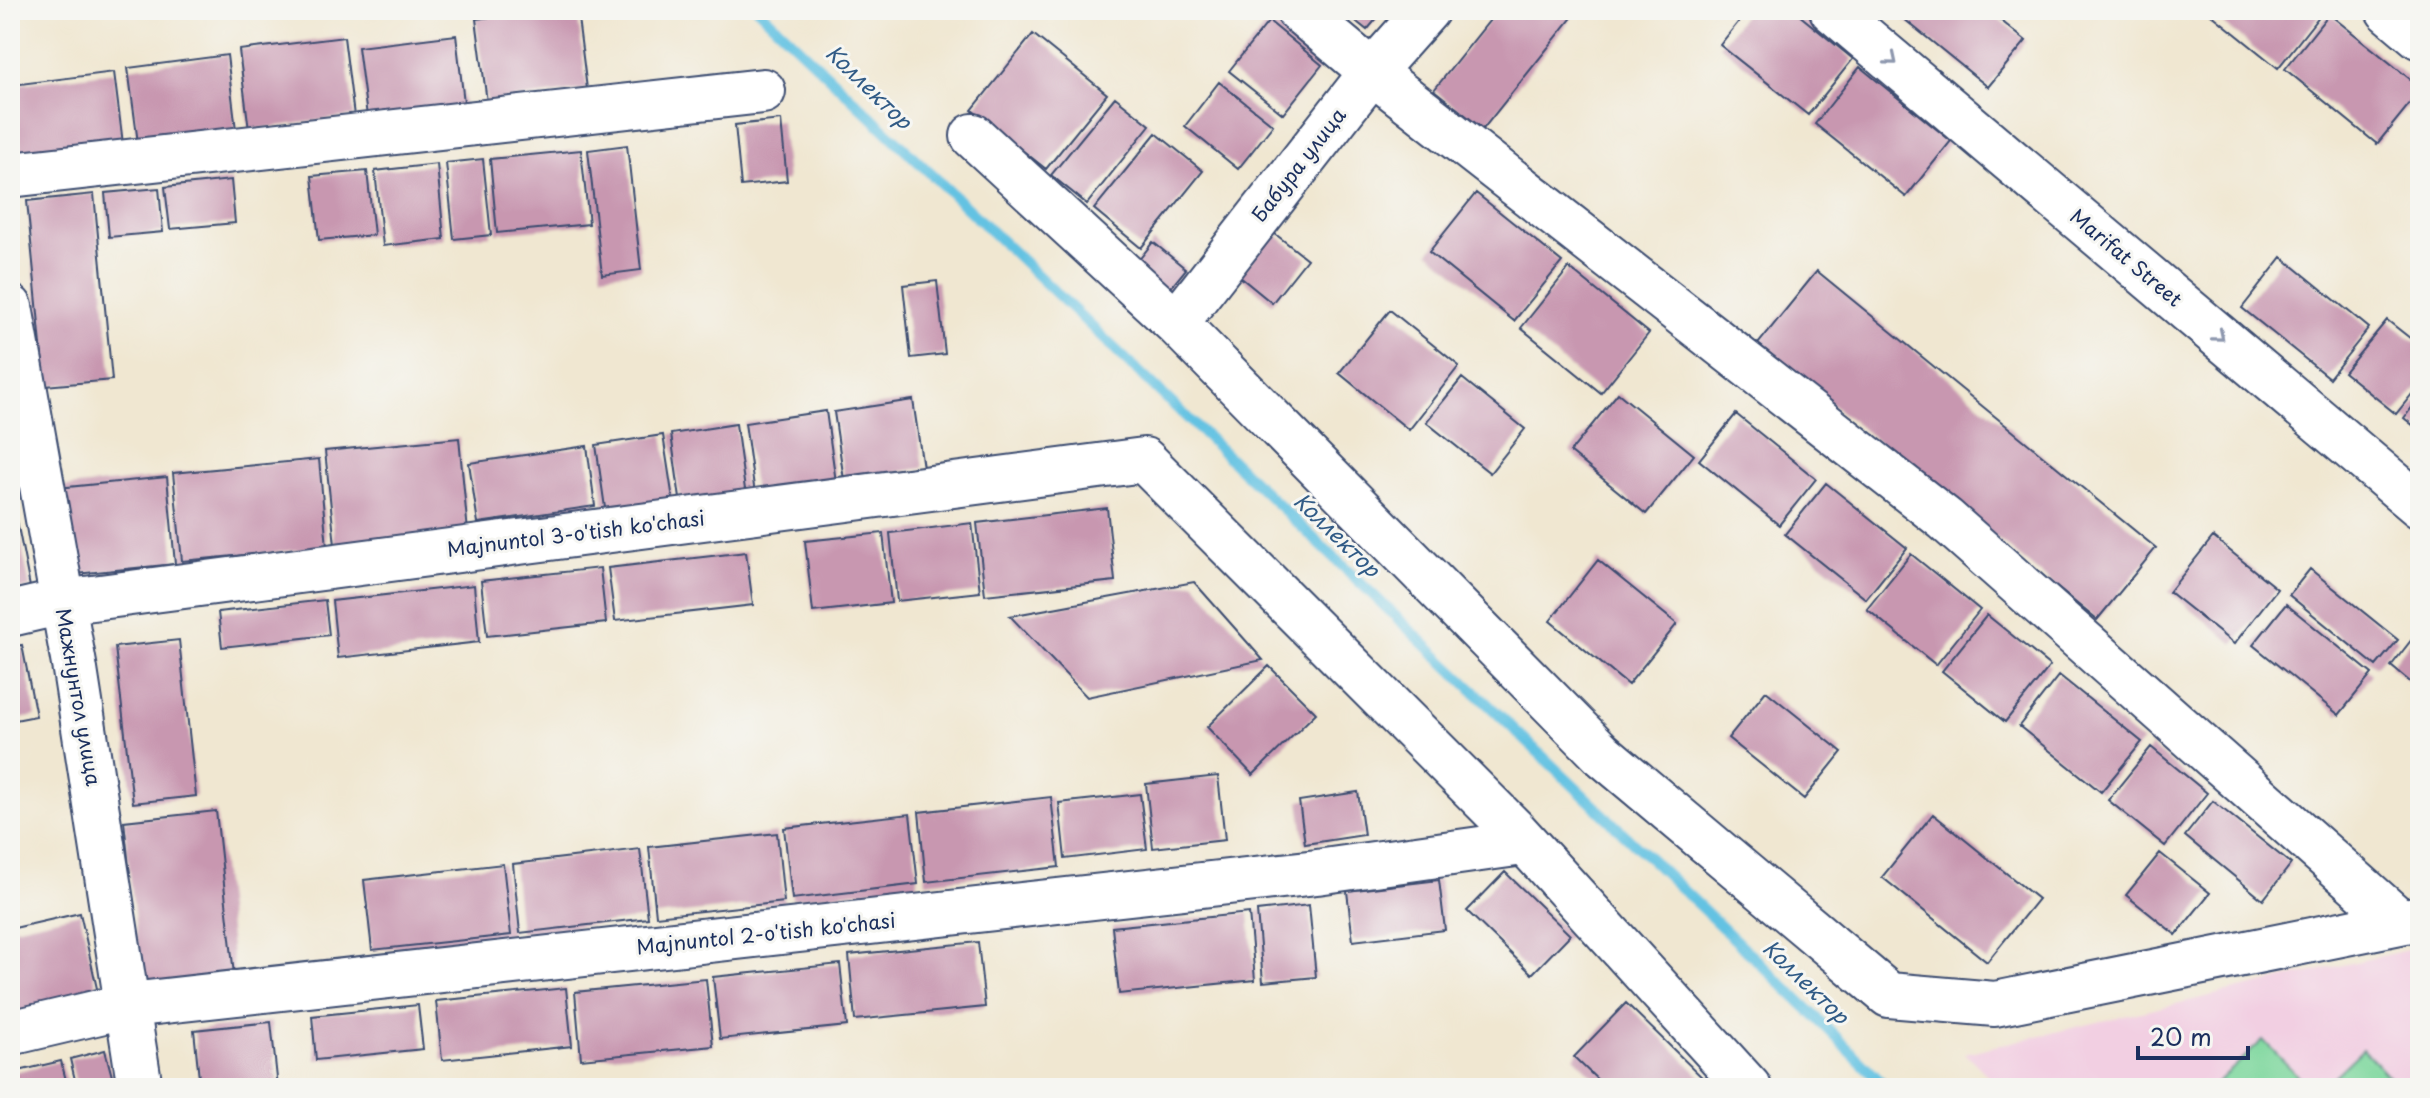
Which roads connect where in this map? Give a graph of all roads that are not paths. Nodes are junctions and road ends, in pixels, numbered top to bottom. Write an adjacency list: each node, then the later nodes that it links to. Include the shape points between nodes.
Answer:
1 (1298, 10): 6 (street)
2 (1427, 10): 6 (street, Бабура улица)
3 (1832, 10): 12 (street, Marifat Street, one-way to 12)
4 (2388, 10): 5 (street)
5 (2420, 37)
6 (1372, 72): 11 (street, Бабура улица); 16 (street, via 1945,519)
7 (763, 91): 9 (street)
8 (973, 136): 11 (street)
9 (10, 175)
10 (10, 307): 13 (street, Мажнунтол улица)
11 (1176, 323): 16 (street, via 1602,754 1889,995 1995,1004)
12 (2420, 506)
13 (62, 602): 14 (street, Majnuntol 3-o'tish ko'chasi); 15 (street, Majnuntol 3-o'tish ko'chasi, via 1144,460); 17 (street, Мажнунтол улица)
14 (10, 614)
15 (1523, 843): 17 (street, Majnuntol 2-o'tish ko'chasi, via 1317,872); 20 (street)
16 (2409, 919)
17 (129, 1005): 18 (street, Majnuntol 2-o'tish ko'chasi); 19 (street, Мажнунтол улица)
18 (10, 1033)
19 (140, 1088)
20 (1749, 1088)

